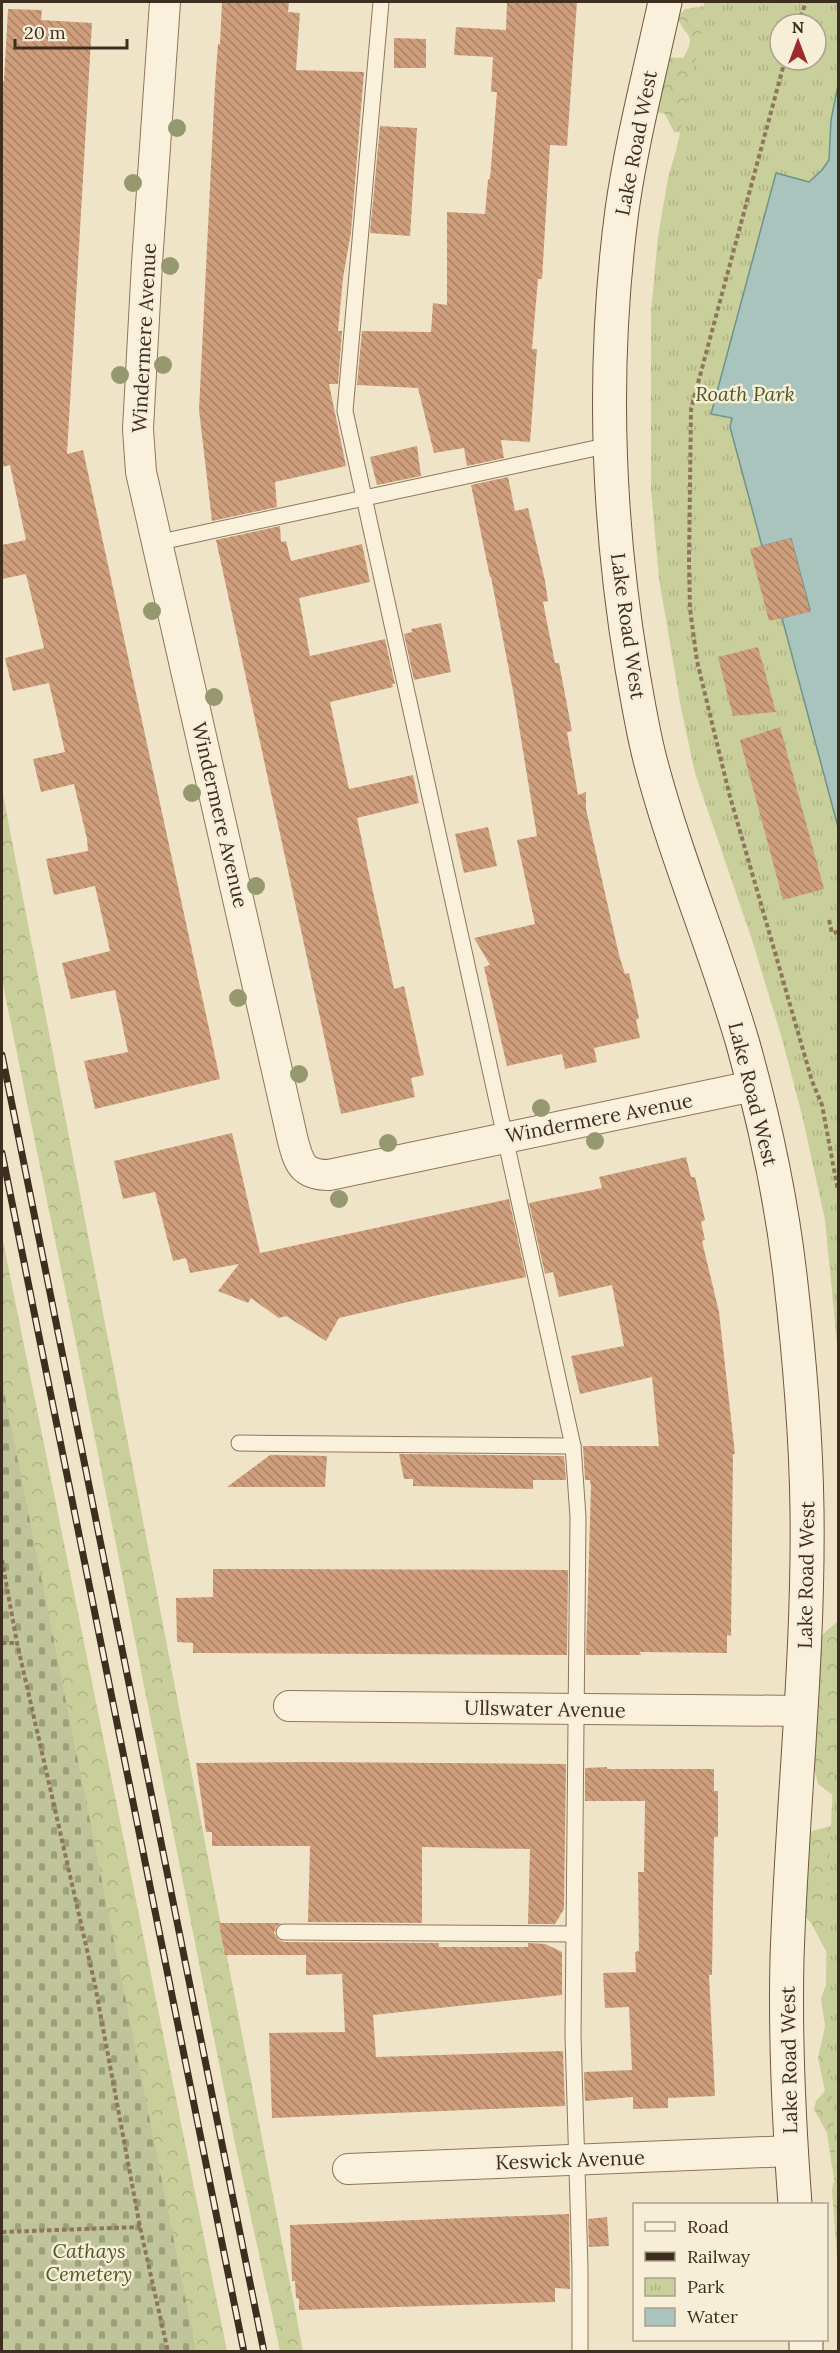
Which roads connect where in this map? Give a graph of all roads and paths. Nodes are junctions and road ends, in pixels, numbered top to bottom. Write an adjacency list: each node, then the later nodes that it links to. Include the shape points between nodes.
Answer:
1 (165, 2): 9 (street, Windermere Avenue, via 138,429 141,472)
2 (381, 2): 8 (lane, via 345,411)
3 (665, 2): 7 (street, Lake Road West, via 619,233 611,332)
4 (801, 2): 5 (path)
5 (806, 2)
6 (782, 72): 14 (path, via 691,409 690,609 696,661 729,793 822,1105)
7 (610, 445): 8 (lane); 12 (street, Lake Road West, via 620,583 643,728 658,788)
8 (363, 498): 9 (lane); 13 (lane)
9 (156, 543): 13 (street, Windermere Avenue, via 301,1165 309,1172 329,1175)
10 (828, 920): 11 (path, via 832,933)
11 (838, 932)
12 (753, 1086): 13 (street, Windermere Avenue); 22 (street, Lake Road West, via 783,1227 802,1403 807,1524)
13 (507, 1136): 16 (lane)
14 (838, 1191)
15 (239, 1443): 16 (lane)
16 (573, 1446): 21 (lane, via 578,1517)
17 (2, 1560): 19 (path)
18 (2, 1643): 19 (path)
19 (17, 1643): 29 (path, via 94,1985)
20 (289, 1706): 21 (street, Ullswater Avenue)
21 (577, 1709): 22 (street, Ullswater Avenue); 24 (lane)
22 (801, 1711): 25 (street, Lake Road West, via 787,1958)
23 (284, 1932): 24 (lane)
24 (573, 1934): 26 (lane)
25 (791, 2151): 26 (street, Keswick Avenue); 28 (street, Lake Road West)
26 (576, 2160): 27 (street, Keswick Avenue); 32 (lane)
27 (348, 2169)
28 (795, 2203)
29 (141, 2227): 30 (path); 31 (path)
30 (2, 2232)
31 (168, 2352)
32 (580, 2352)

